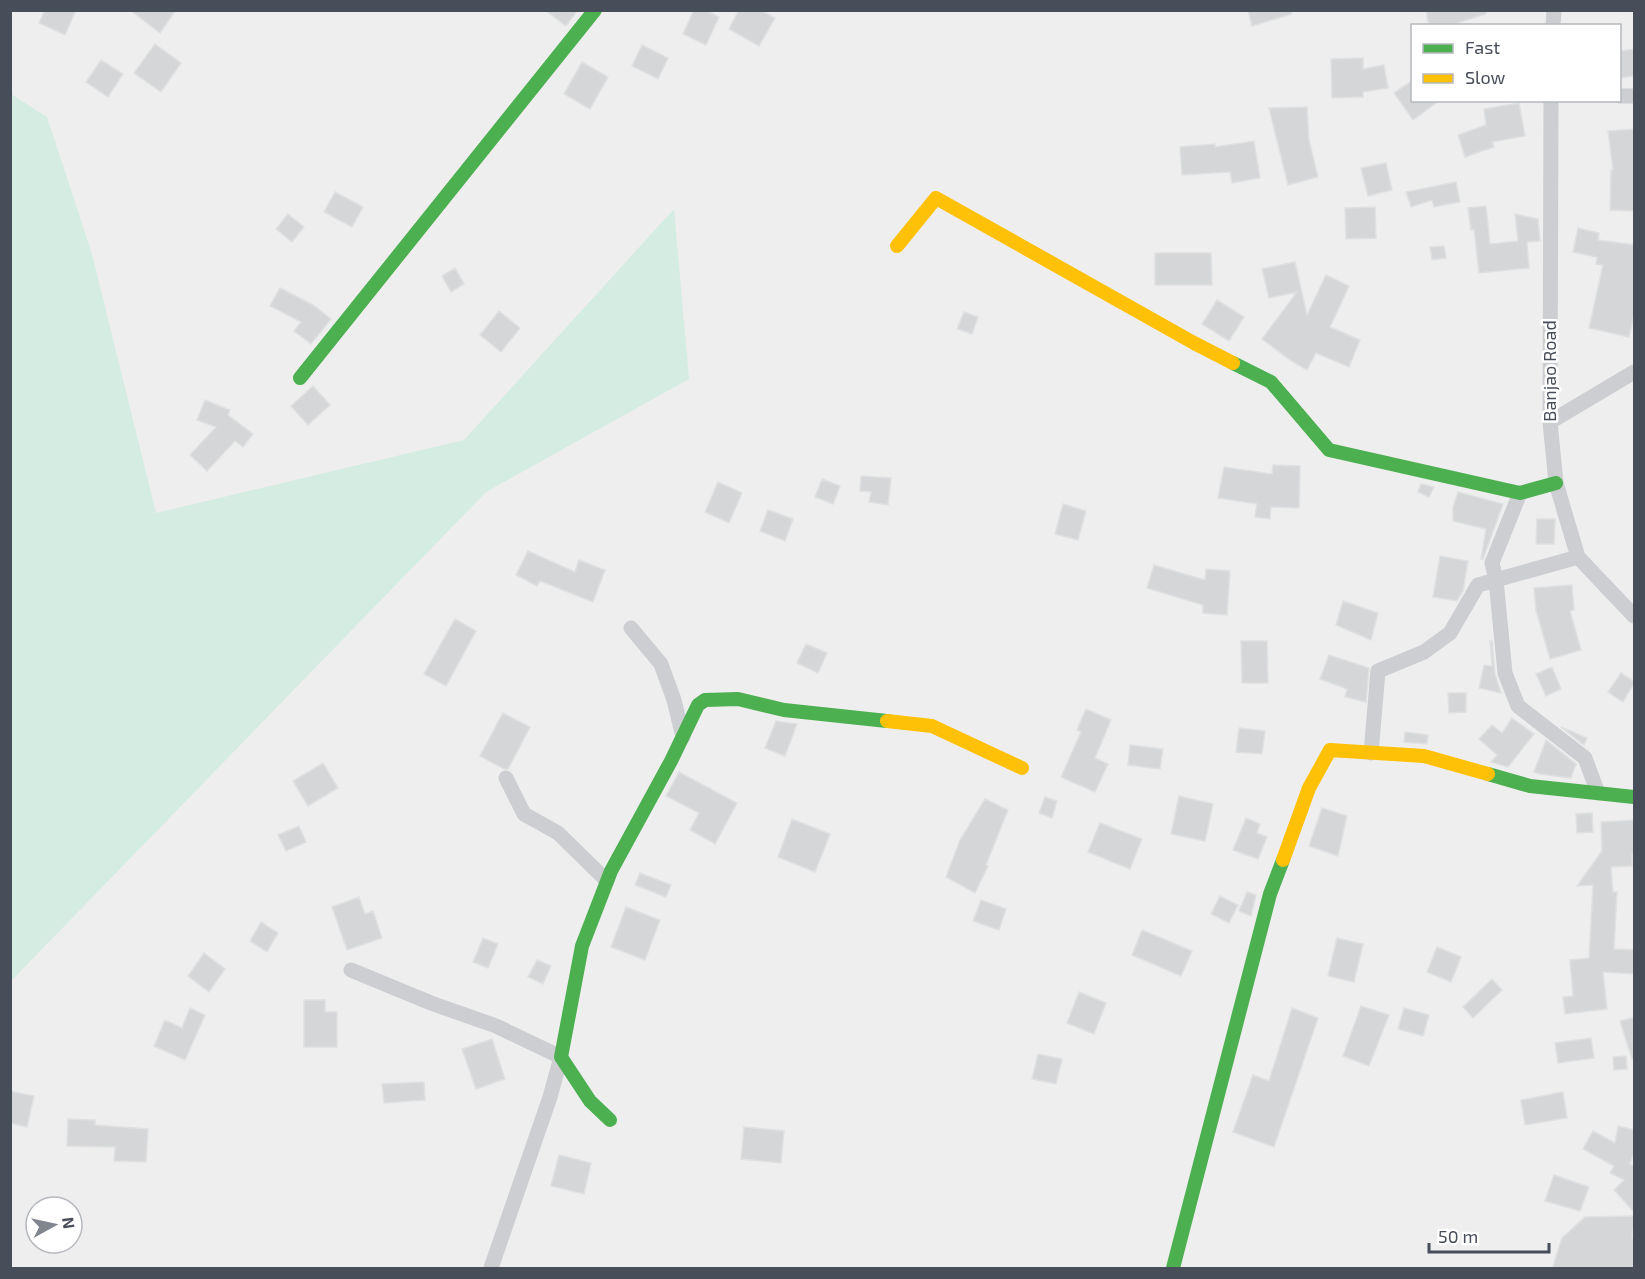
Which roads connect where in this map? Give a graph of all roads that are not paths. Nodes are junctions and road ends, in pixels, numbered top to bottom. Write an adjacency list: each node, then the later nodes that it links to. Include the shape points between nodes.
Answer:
1 (595, 10): 5 (street)
2 (1551, 102): 6 (street, Banjao Road)
3 (897, 246): 8 (street, via 936,198 1194,343 1272,382 1329,450)
4 (1635, 372): 6 (street)
5 (300, 378)
6 (1550, 422): 7 (street, Banjao Road)
7 (1556, 483): 8 (street); 9 (street, Banjao Road)
8 (1520, 493): 10 (street, via 1492,563)
9 (1578, 557): 10 (street); 11 (street, Banjao Road)
10 (1496, 580): 14 (street, via 1478,585 1450,633 1424,652 1378,671); 17 (street, via 1505,673 1518,706 1585,758)
11 (1635, 616)
12 (631, 628): 13 (street, via 661,664)
13 (683, 737): 15 (street, via 698,705 705,700 738,699 784,710 932,726); 19 (street)
14 (1371, 753): 17 (street, via 1424,756 1530,786); 24 (street, via 1330,750 1309,788 1270,894)
15 (1022, 768)
16 (506, 778): 19 (street, via 524,814 558,833)
17 (1598, 793): 18 (street)
18 (1635, 797)
19 (608, 881): 21 (street, via 582,946)
20 (351, 970): 21 (street, via 496,1026)
21 (561, 1057): 22 (street, via 590,1101); 23 (street)
22 (610, 1120)
23 (491, 1269)
24 (1173, 1269)

